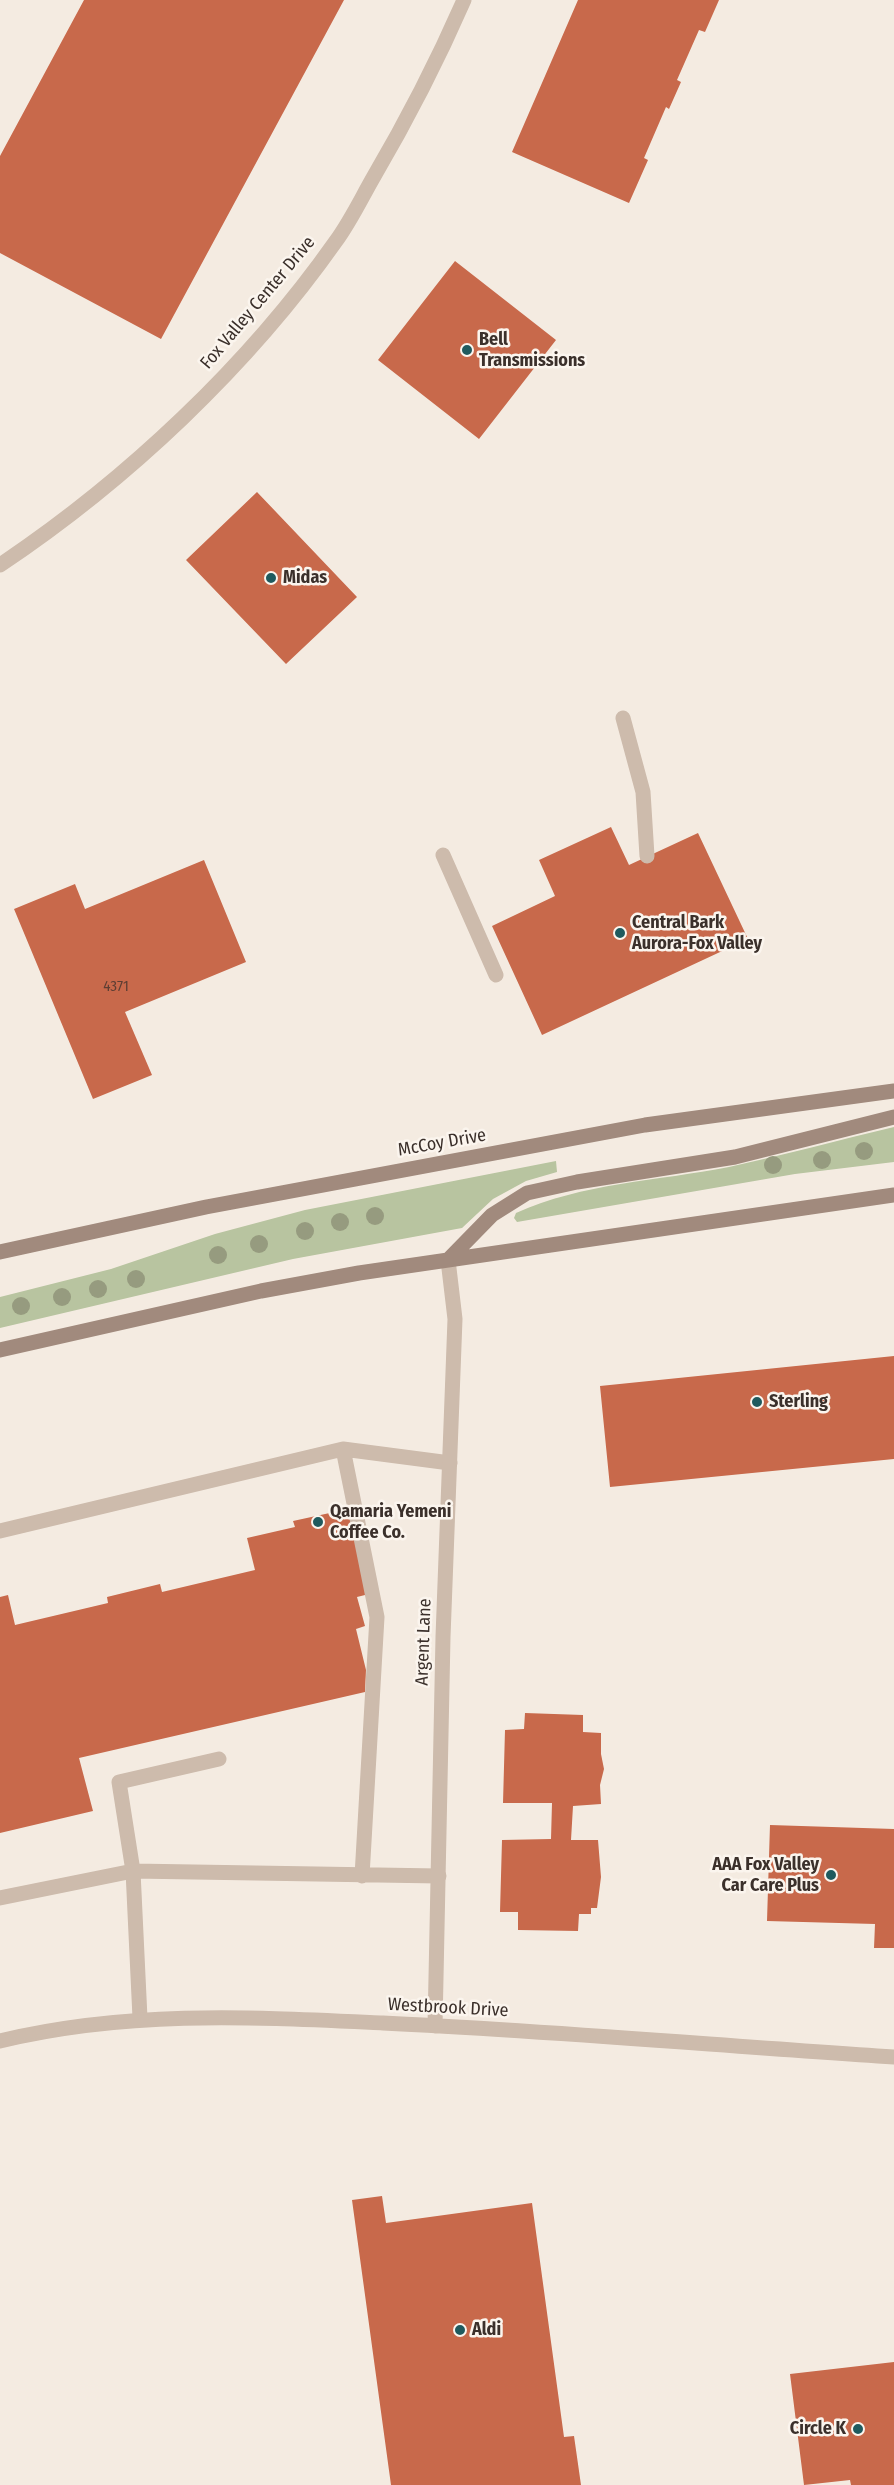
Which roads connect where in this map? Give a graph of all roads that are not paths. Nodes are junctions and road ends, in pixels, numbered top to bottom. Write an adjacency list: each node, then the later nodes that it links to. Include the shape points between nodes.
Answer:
1 (464, 0): 2 (street, Fox Valley Center Drive, via 419,99 337,240 230,372 115,478)
2 (0, 565)
3 (623, 718): 5 (street, via 643,792)
4 (443, 855): 6 (street)
5 (647, 856)
6 (496, 975)
7 (894, 1091): 10 (street, McCoy Drive, via 645,1125 206,1207)
8 (894, 1117): 11 (street, via 735,1157 527,1193 492,1215)
9 (894, 1195): 11 (street)
10 (0, 1252)
11 (448, 1260): 12 (street, via 261,1291); 14 (street, Argent Lane, via 455,1319)
12 (0, 1350)
13 (343, 1449): 14 (street); 15 (street); 18 (street, via 377,1617)
14 (450, 1463): 19 (street, Argent Lane, via 442,1637)
15 (0, 1531)
16 (219, 1759): 17 (street, via 119,1782)
17 (133, 1871): 18 (street); 20 (street); 21 (street)
18 (362, 1876): 19 (street)
19 (439, 1876): 22 (street, Argent Lane)
20 (0, 1898)
21 (140, 2018): 22 (street, Westbrook Drive, via 270,2018); 23 (street, Westbrook Drive, via 84,2024)
22 (435, 2025): 24 (street, Westbrook Drive)
23 (0, 2041)
24 (894, 2057)

